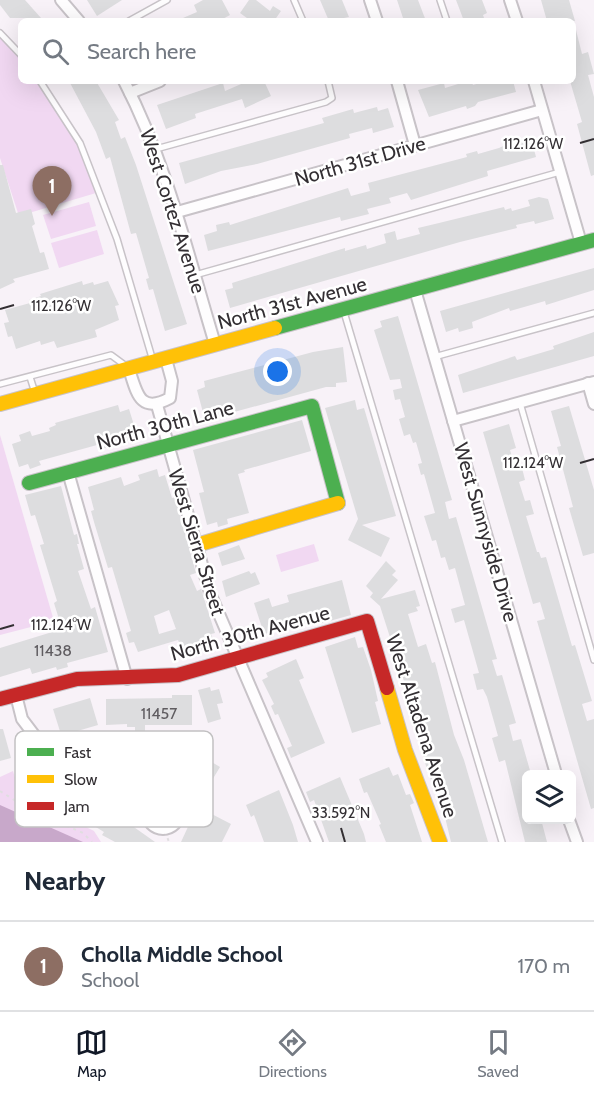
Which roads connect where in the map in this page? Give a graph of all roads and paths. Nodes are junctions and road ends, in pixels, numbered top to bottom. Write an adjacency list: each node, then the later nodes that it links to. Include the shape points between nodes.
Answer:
1 (62, 0): 7 (street)
2 (167, 0): 8 (lane)
3 (294, 0): 9 (lane)
4 (370, 0): 10 (street)
5 (440, 0): 11 (lane)
6 (510, 0): 12 (street)
7 (77, 18)
8 (134, 18)
9 (302, 18)
10 (376, 18)
11 (446, 18)
12 (516, 18)
13 (0, 33): 14 (lane)
14 (18, 52)
15 (42, 84): 34 (lane, via 80,143)
16 (126, 84): 21 (street, West Cortez Avenue)
17 (152, 84): 21 (street)
18 (329, 84): 24 (lane, via 332,98 326,102)
19 (398, 84): 23 (street)
20 (535, 84): 22 (street)
21 (130, 93): 24 (street, West Cortez Avenue)
22 (542, 110): 23 (street, North 31st Drive); 25 (street)
23 (415, 145): 26 (street, North 31st Drive)
24 (156, 149): 26 (street, West Cortez Avenue)
25 (560, 172): 27 (street); 28 (lane)
26 (177, 212): 28 (street, West Cortez Avenue)
27 (587, 241): 29 (street, North 31st Avenue)
28 (195, 274): 32 (street, West Cortez Avenue)
29 (415, 290): 30 (street, North 31st Avenue); 33 (street, West Sunnyside Drive)
30 (344, 309): 32 (street, North 31st Avenue); 66 (lane)
31 (594, 313): 33 (lane)
32 (215, 344): 34 (street, North 31st Avenue)
33 (434, 357): 44 (street, West Sunnyside Drive)
34 (159, 361): 35 (street, North 31st Avenue); 43 (street, via 173,391 170,398)
35 (129, 369): 36 (lane, via 111,355); 39 (street, North 31st Avenue); 43 (street, via 141,399 147,405)
36 (30, 377): 38 (lane); 39 (lane)
37 (591, 383): 40 (street); 42 (street)
38 (0, 384)
39 (35, 395): 41 (street, North 31st Avenue)
40 (520, 402): 44 (street); 51 (lane)
41 (0, 404)
42 (594, 404)
43 (157, 405): 45 (street, West Sierra Street)
44 (453, 421): 56 (street, West Sunnyside Drive)
45 (167, 445): 46 (street, North 30th Lane); 48 (street, West Sierra Street); 48 (street, North 30th Lane, via 312,406 339,503)
46 (68, 472): 47 (street, North 30th Lane); 52 (street)
47 (29, 483)
48 (197, 545): 50 (street, West Sierra Street, via 210,593)
49 (367, 621): 50 (street, North 30th Avenue); 65 (street, West Altadena Avenue, via 409,760)
50 (236, 658): 52 (street, North 30th Avenue, via 178,675); 64 (street, West Sierra Street)
51 (594, 660)
52 (127, 679): 53 (street, North 30th Avenue, via 77,679)
53 (16, 695): 54 (street, North 30th Avenue); 55 (street, via 22,719)
54 (0, 699)
55 (31, 731)
56 (555, 770)
57 (0, 791): 58 (path)
58 (15, 800)
59 (571, 824): 67 (street)
60 (70, 827): 63 (path)
61 (153, 827): 62 (street)
62 (167, 837)
63 (92, 842)
64 (317, 842)
65 (441, 842)
66 (502, 842)
67 (576, 842)

